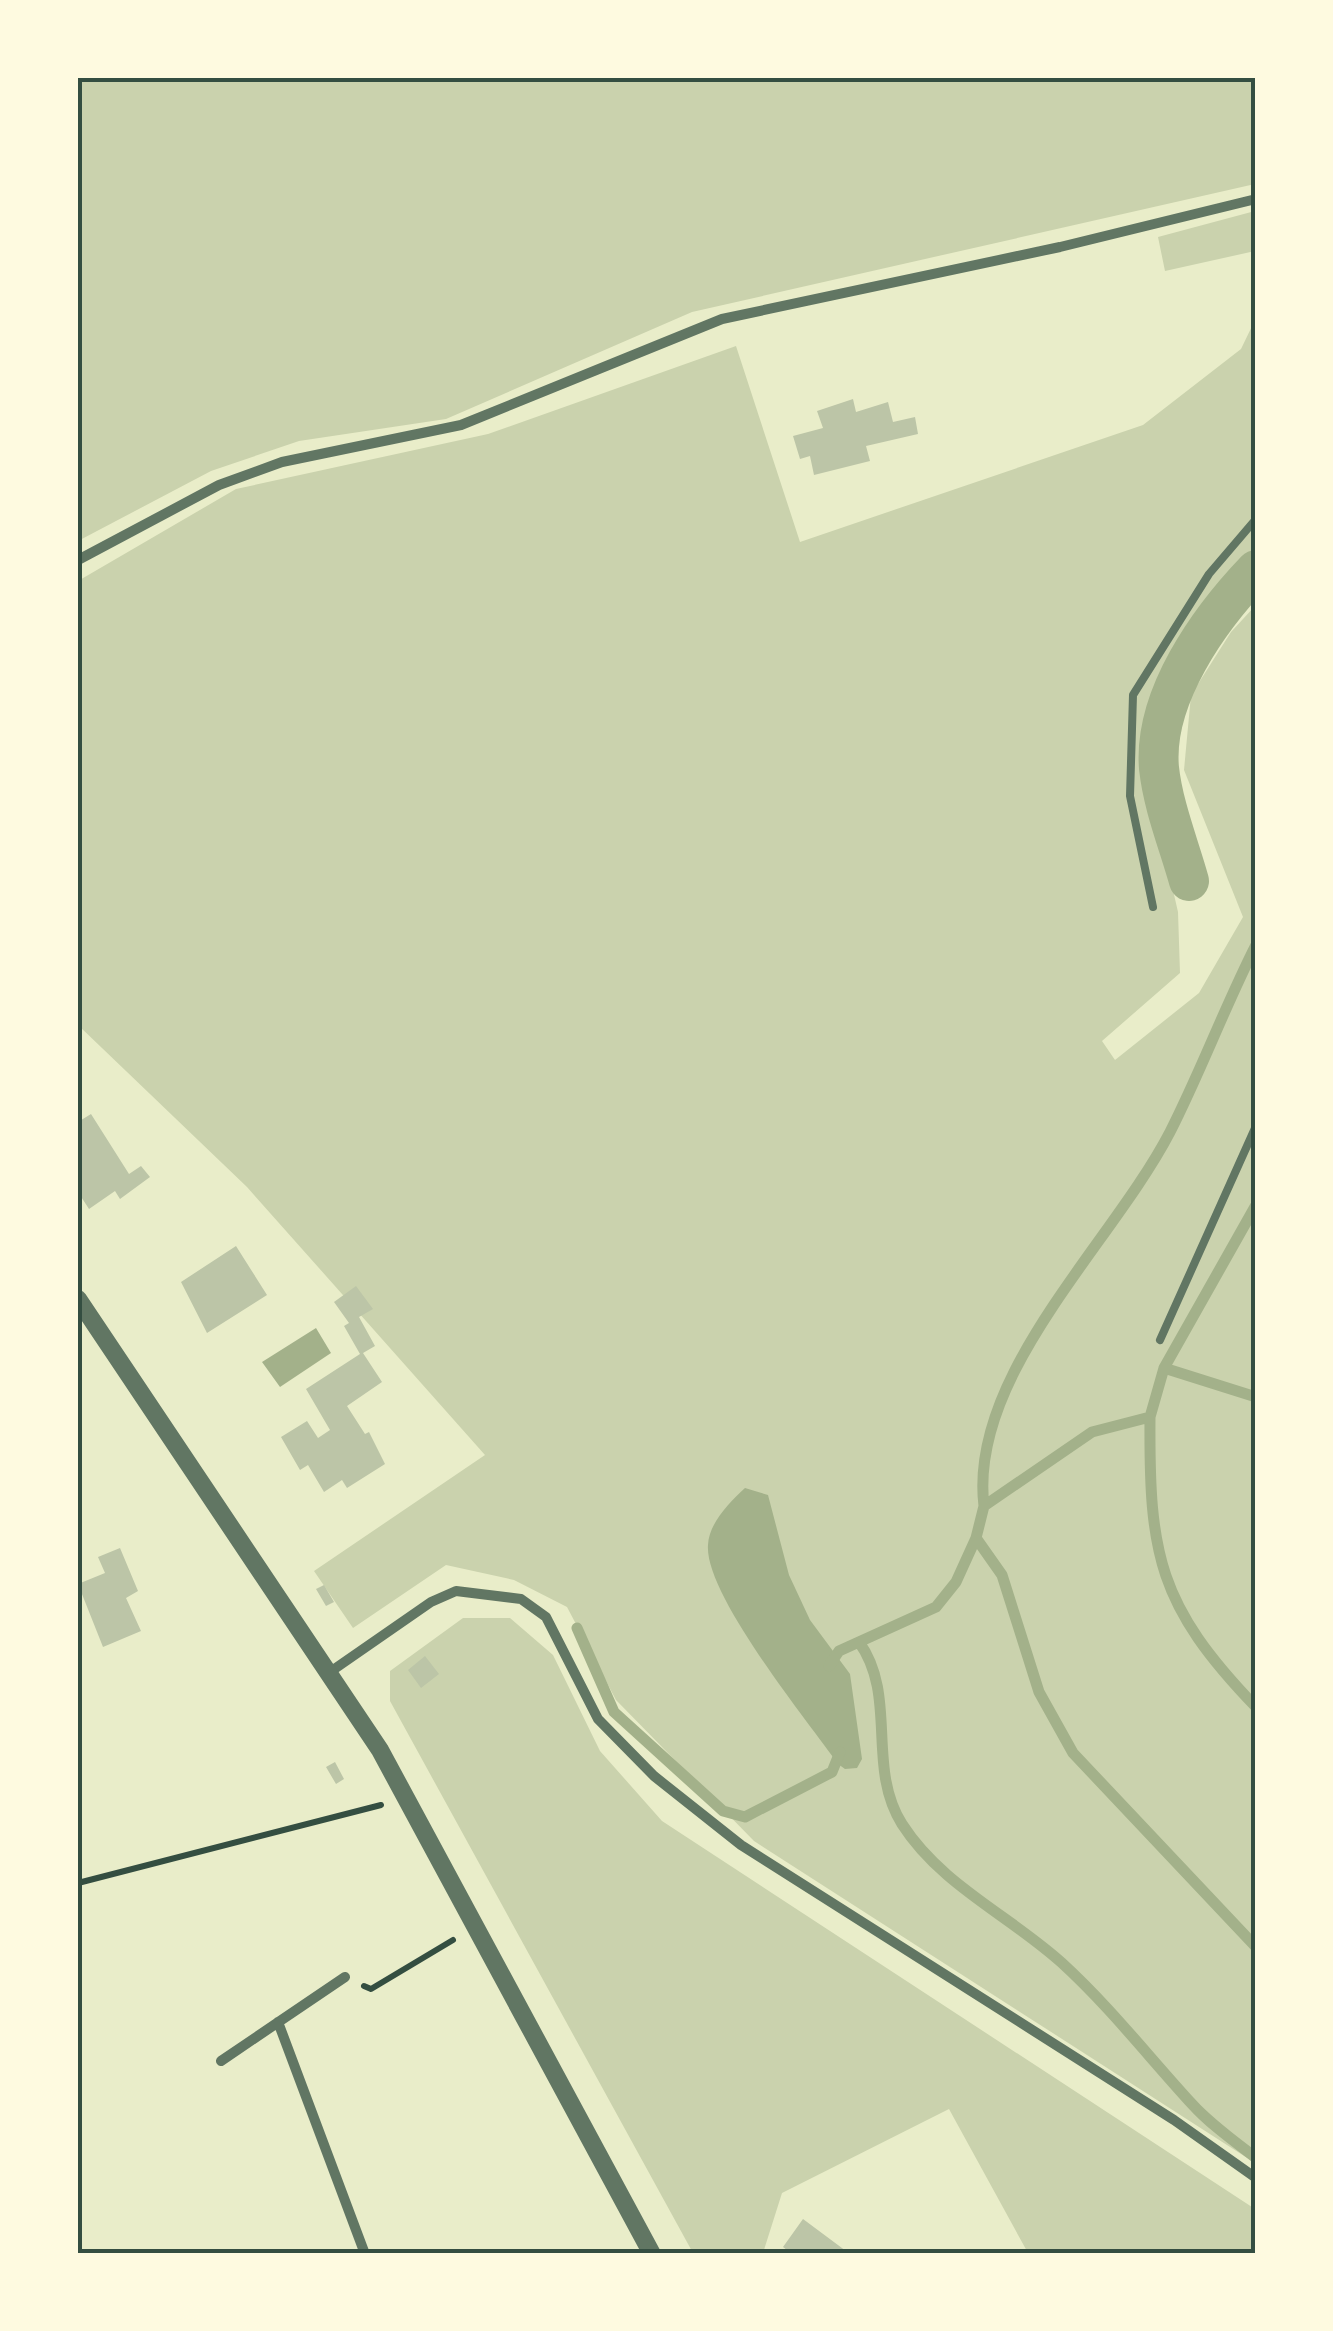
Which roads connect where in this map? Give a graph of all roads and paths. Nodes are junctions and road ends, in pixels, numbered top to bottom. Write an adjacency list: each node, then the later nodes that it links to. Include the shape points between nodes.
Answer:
1 (1256, 199): 3 (street, via 722,319 461,425 282,462 219,485)
2 (1256, 519): 4 (lane, via 1209,574 1133,694 1130,796)
3 (78, 560)
4 (1153, 907)
5 (1256, 1126): 7 (lane)
6 (78, 1302): 8 (street)
7 (1160, 1340)
8 (330, 1672): 9 (street); 15 (street, via 456,1591 521,1599 546,1617 598,1719 654,1776 741,1845)
9 (408, 1800): 10 (path); 17 (street)
10 (78, 1884)
11 (453, 1940): 12 (path, via 371,1989)
12 (345, 1977): 13 (street)
13 (278, 2022): 14 (street); 16 (street)
14 (221, 2061)
15 (1256, 2178)
16 (364, 2254)
17 (652, 2254)

